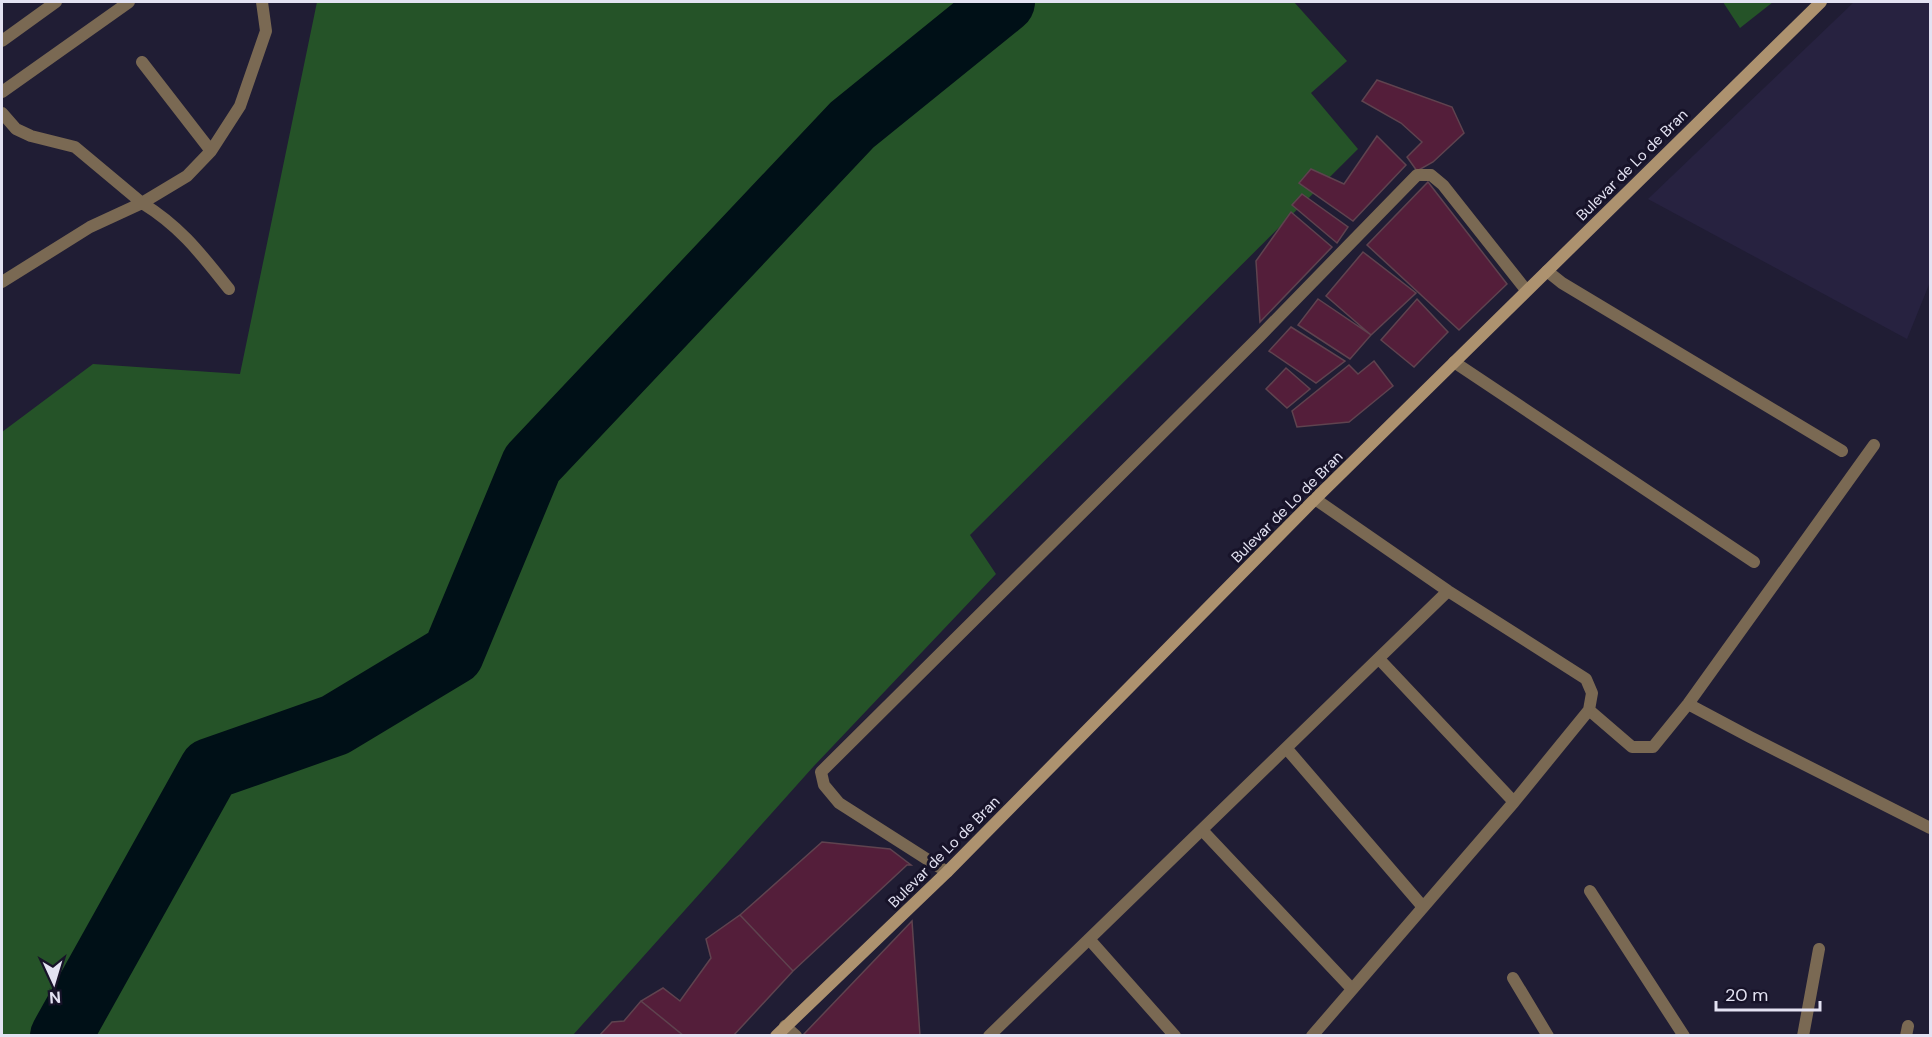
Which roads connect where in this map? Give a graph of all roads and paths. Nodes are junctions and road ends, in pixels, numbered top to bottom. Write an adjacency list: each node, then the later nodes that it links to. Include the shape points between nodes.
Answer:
1 (56, 2): 5 (street)
2 (129, 2): 7 (street)
3 (262, 2): 9 (street, via 266,31 263,41 240,106)
4 (1821, 2): 11 (street, Bulevar de Lo de Bran)
5 (2, 41)
6 (142, 62): 9 (street)
7 (2, 92)
8 (2, 113): 10 (street, via 16,129 75,147)
9 (211, 151): 10 (street, via 187,176)
10 (142, 203): 12 (street, via 90,227); 13 (street, via 185,235)
11 (1547, 271): 14 (street, Bulevar de Lo de Bran); 17 (street)
12 (2, 282)
13 (229, 289)
14 (1526, 290): 15 (street, Bulevar de Lo de Bran); 28 (street, via 1443,184 1431,175 1417,175 821,772 824,785 839,803)
15 (1454, 362): 18 (street, Bulevar de Lo de Bran); 19 (street)
16 (1874, 445): 22 (street)
17 (1842, 451)
18 (1314, 500): 20 (street); 28 (street, Bulevar de Lo de Bran)
19 (1754, 562)
20 (1448, 591): 21 (street); 23 (street, via 1586,680 1592,693)
21 (1380, 660): 24 (street); 25 (street)
22 (1688, 704): 23 (street, via 1653,747 1632,747); 26 (street)
23 (1589, 710): 25 (street)
24 (1287, 749): 27 (street); 30 (street)
25 (1514, 802): 30 (street)
26 (1930, 828)
27 (1202, 830): 31 (street); 34 (street)
28 (947, 872): 35 (street, Bulevar de Lo de Bran)
29 (1590, 891): 42 (street)
30 (1423, 907): 34 (street)
31 (1089, 939): 36 (street); 39 (street)
32 (1819, 949): 43 (street)
33 (1513, 978): 41 (street)
34 (1352, 989): 40 (street)
35 (785, 1026): 37 (street, Bulevar de Lo de Bran); 38 (street)
36 (995, 1034)
37 (776, 1035)
38 (796, 1035)
39 (1175, 1035)
40 (1312, 1035)
41 (1548, 1035)
42 (1684, 1035)
43 (1803, 1035)

